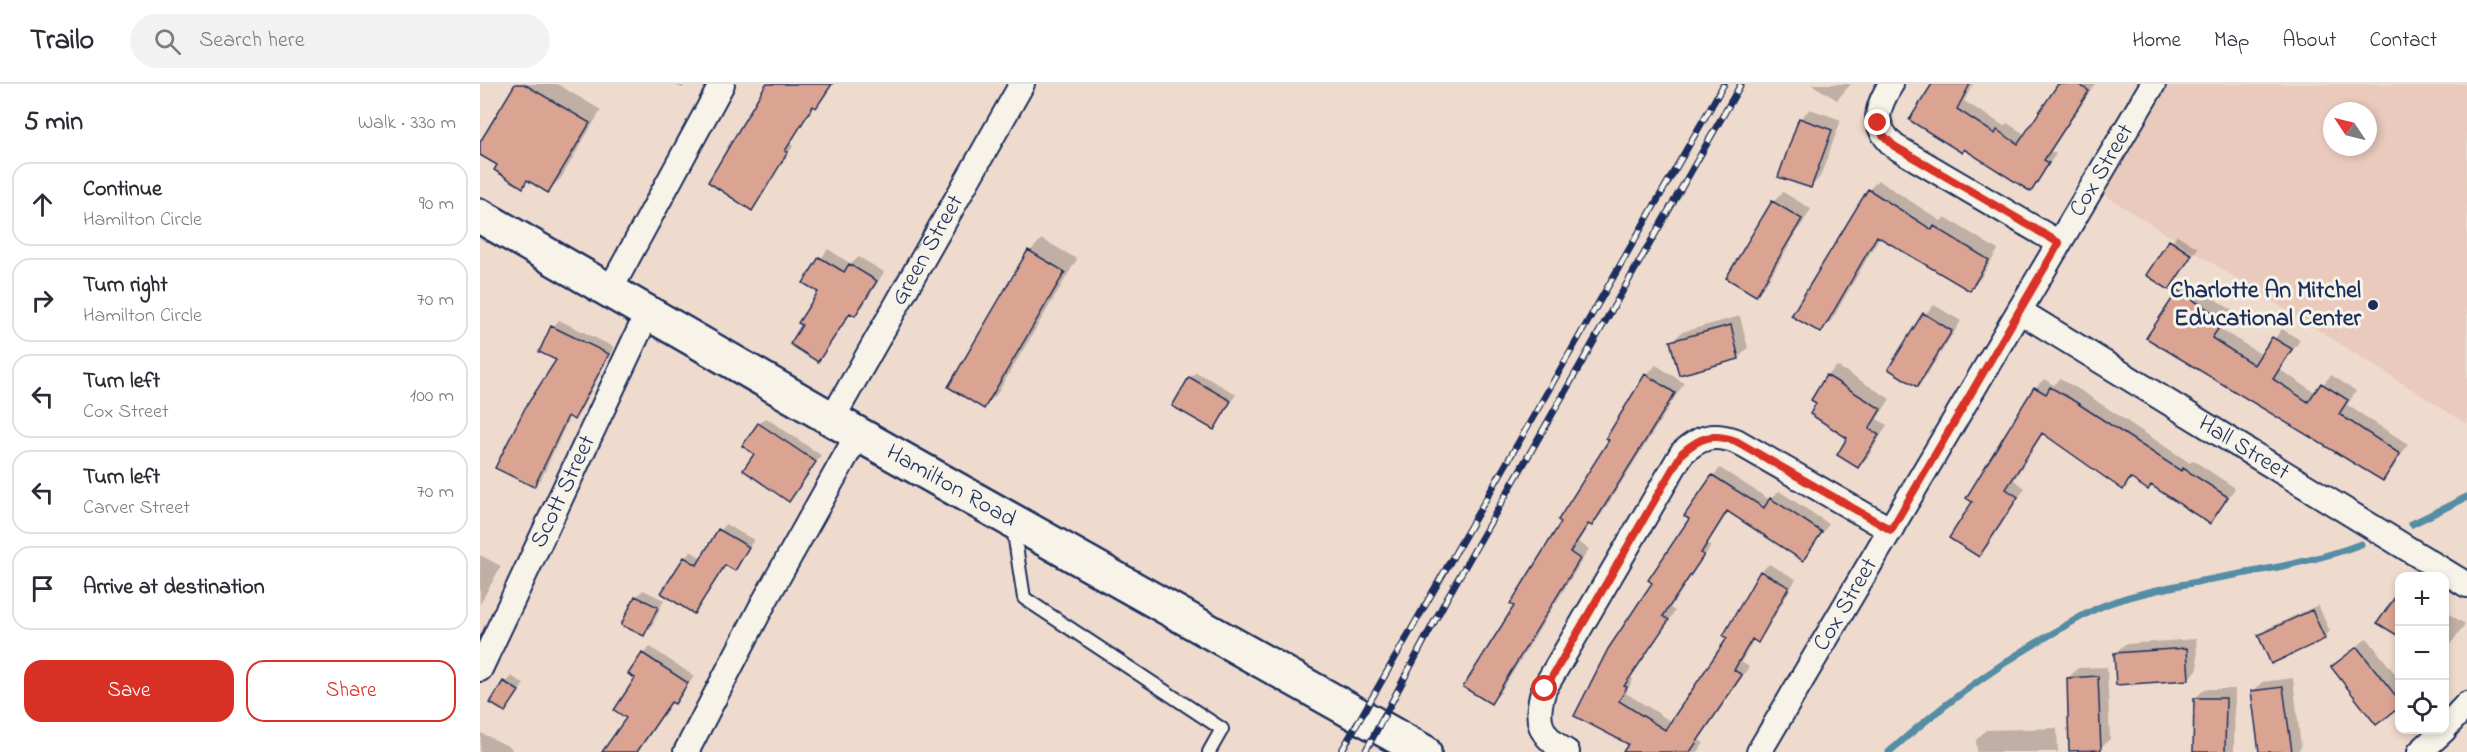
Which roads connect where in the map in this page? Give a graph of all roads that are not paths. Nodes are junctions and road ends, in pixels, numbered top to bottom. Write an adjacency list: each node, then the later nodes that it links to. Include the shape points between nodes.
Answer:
1 (722, 84): 7 (street)
2 (1022, 84): 10 (street, Green Street)
3 (1891, 84): 6 (street, via 1882,99 1878,123 1894,146)
4 (2153, 84): 6 (street, Cox Street)
5 (480, 216): 7 (street, Hamilton Road)
6 (2059, 243): 9 (street, Cox Street)
7 (610, 290): 8 (street, Hamilton Road)
8 (648, 312): 10 (street, Hamilton Road); 14 (street, Scott Street)
9 (2020, 312): 12 (street, Cox Street); 13 (street, Hall Street)
10 (845, 426): 11 (street, Hamilton Road); 18 (street, Green Street, via 753,622)
11 (1012, 520): 19 (lane, via 1024,598 1222,729); 20 (street, Hamilton Road)
12 (1891, 530): 21 (street, via 1736,441 1710,436 1695,441 1682,453 1545,689 1539,705 1542,729 1545,736); 22 (street, Cox Street)
13 (2467, 585)
14 (480, 669)
15 (2467, 704): 16 (street)
16 (2449, 724)
17 (2439, 734): 23 (street)
18 (686, 752)
19 (1209, 752)
20 (1424, 752)
21 (1568, 752)
22 (1759, 752)
23 (2420, 752)

